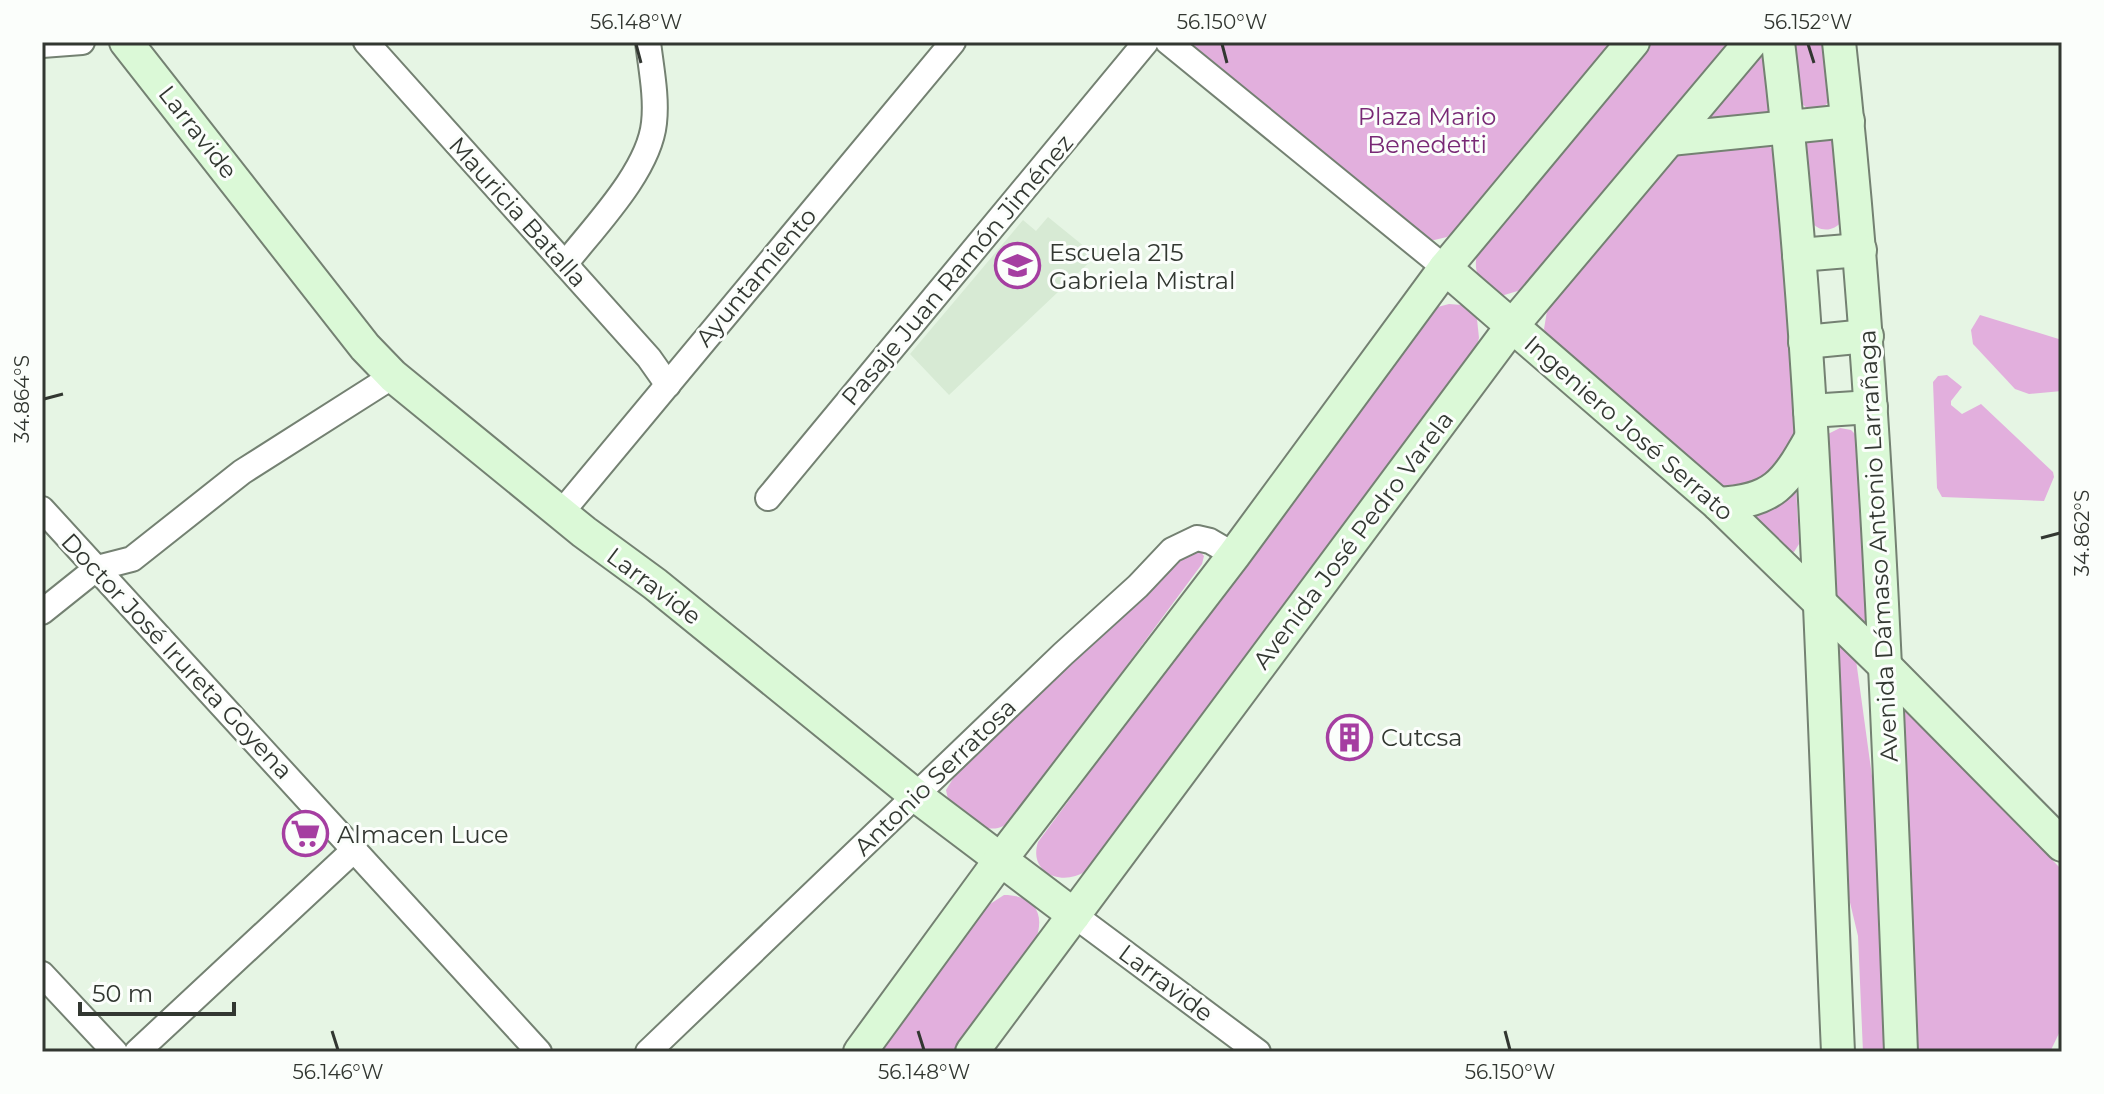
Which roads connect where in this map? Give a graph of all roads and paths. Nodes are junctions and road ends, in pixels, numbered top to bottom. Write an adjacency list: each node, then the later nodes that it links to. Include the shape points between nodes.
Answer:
1 (82, 42): 12 (street)
2 (126, 42): 23 (street, Larravide)
3 (366, 42): 18 (street, Mauricia Batalla)
4 (648, 42): 18 (street, via 655,120 651,144 639,169)
5 (953, 42): 24 (street, Ayuntamiento)
6 (1146, 42): 27 (street, Pasaje Juan Ramón Jiménez)
7 (1168, 42): 19 (street, Ingeniero José Serrato)
8 (1633, 42): 19 (street)
9 (1751, 42): 15 (street, Avenida José Pedro Varela)
10 (1778, 42): 14 (street)
11 (1839, 42): 13 (street, Avenida Dámaso Antonio Larrañaga)
12 (42, 45)
13 (1848, 121): 14 (street); 16 (street, Avenida Dámaso Antonio Larrañaga)
14 (1788, 128): 15 (street); 17 (street)
15 (1670, 139): 20 (street, Avenida José Pedro Varela)
16 (1860, 250): 17 (street); 21 (street, Avenida Dámaso Antonio Larrañaga)
17 (1799, 255): 22 (street)
18 (565, 264): 24 (street, Mauricia Batalla)
19 (1445, 268): 20 (street, Ingeniero José Serrato); 31 (street)
20 (1512, 326): 28 (street, Ingeniero José Serrato); 40 (street, Avenida José Pedro Varela)
21 (1867, 336): 22 (street); 25 (street, Avenida Dámaso Antonio Larrañaga)
22 (1805, 342): 26 (street)
23 (393, 376): 30 (street, Larravide); 32 (street, via 242,472 132,559)
24 (668, 385): 30 (street, Ayuntamiento)
25 (1871, 407): 26 (street); 35 (street, Avenida Dámaso Antonio Larrañaga)
26 (1810, 425): 28 (street, via 1790,475 1770,492); 33 (street)
27 (768, 498)
28 (1718, 504): 33 (street, Ingeniero José Serrato)
29 (42, 509): 32 (street, Doctor José Irureta Goyena)
30 (561, 513): 36 (street, Larravide)
31 (1234, 555): 36 (street, Antonio Serratosa, via 1197,538 1172,550); 39 (street)
32 (97, 568): 34 (street); 38 (street, Doctor José Irureta Goyena)
33 (1818, 600): 35 (street, Ingeniero José Serrato); 41 (street)
34 (42, 612)
35 (1886, 667): 37 (street, Ingeniero José Serrato); 52 (street, Avenida Dámaso Antonio Larrañaga)
36 (915, 795): 39 (street, Larravide); 46 (street, Antonio Serratosa)
37 (2062, 845)
38 (354, 850): 44 (street); 45 (street, Doctor José Irureta Goyena)
39 (1001, 859): 40 (street, Larravide); 47 (street)
40 (1074, 915): 48 (street, Avenida José Pedro Varela); 49 (street, Larravide)
41 (1832, 931): 50 (street); 51 (street, via 1850,957)
42 (42, 974): 43 (street)
43 (115, 1052)
44 (137, 1052)
45 (539, 1052)
46 (648, 1052)
47 (860, 1052)
48 (972, 1052)
49 (1258, 1052)
50 (1838, 1052)
51 (1856, 1052)
52 (1901, 1052)

